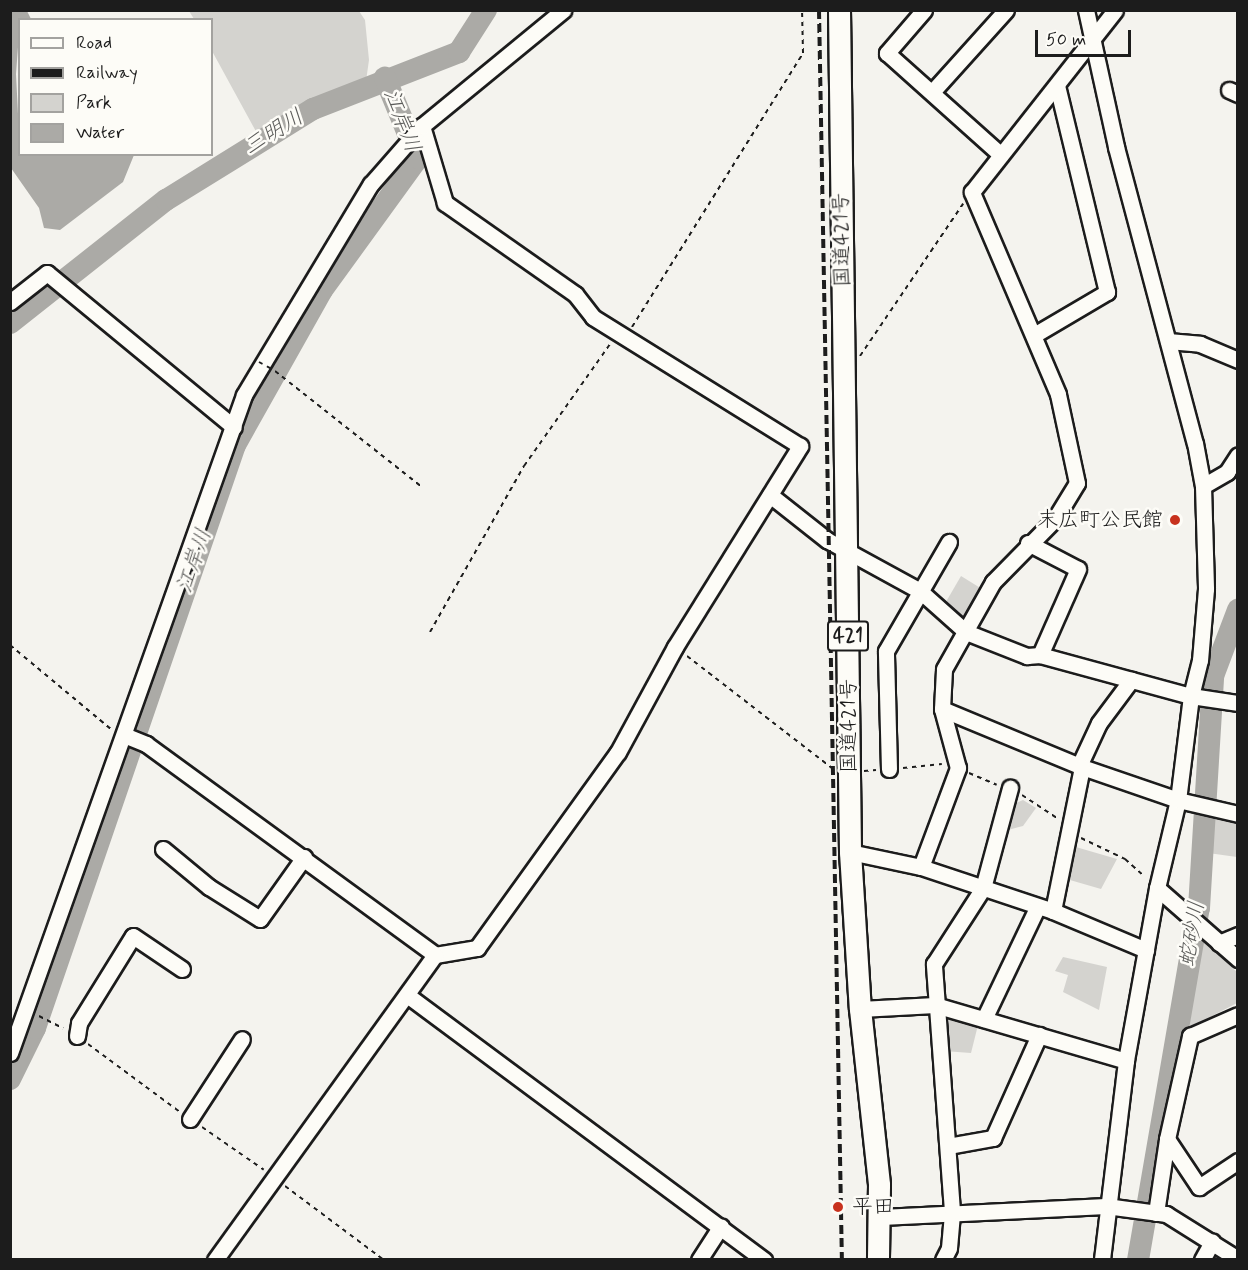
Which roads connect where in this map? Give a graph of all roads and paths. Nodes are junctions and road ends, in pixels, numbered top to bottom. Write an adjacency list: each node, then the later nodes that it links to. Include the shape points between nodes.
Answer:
1 (563, 10): 11 (street)
2 (802, 10): 16 (path, via 803,53)
3 (839, 10): 20 (highway, 国道421号 / 421)
4 (924, 10): 10 (street, via 887,53)
5 (1006, 10): 10 (street)
6 (1086, 10): 8 (street)
7 (1115, 10): 8 (street)
8 (1094, 41): 9 (street); 17 (street, via 1116,147)
9 (1057, 86): 12 (street); 15 (street, via 1107,292)
10 (933, 91): 12 (street)
11 (422, 126): 16 (street, via 445,203 575,294 593,317); 21 (street, via 371,184 270,347 244,395)
12 (1000, 154): 13 (street)
13 (972, 192): 15 (street); 20 (path)
14 (10, 303): 21 (street, via 47,273)
15 (1034, 334): 27 (street, via 1066,420 1077,483 1055,519)
16 (622, 335): 25 (street, via 800,446); 30 (path, via 524,466)
17 (1168, 341): 18 (street, via 1200,344); 23 (street)
18 (1238, 360)
19 (259, 362): 24 (path, bridge)
20 (845, 379): 28 (highway, 国道421号 / 421)
21 (234, 428): 39 (street)
22 (1238, 455): 23 (street, via 1227,472)
23 (1203, 486): 36 (street, via 1206,590 1200,660)
24 (422, 487)
25 (770, 495): 28 (street); 33 (street)
26 (949, 542): 29 (street)
27 (1028, 543): 31 (street, via 993,582); 34 (street, via 1078,568)
28 (848, 552): 29 (street); 47 (highway, 国道421号 / 421)
29 (920, 591): 31 (street); 42 (street, via 886,651)
30 (430, 632)
31 (966, 632): 34 (street, via 1028,656); 38 (street, via 944,669)
32 (10, 645): 39 (path, via 115,732)
33 (675, 647): 41 (path); 57 (street, via 618,752 477,948)
34 (1040, 655): 35 (street)
35 (1131, 680): 36 (street); 40 (street, via 1099,723)
36 (1191, 696): 37 (street); 44 (street)
37 (1232, 702)
38 (942, 709): 40 (street); 49 (street, via 958,768)
39 (131, 738): 48 (street); 69 (street)
40 (1081, 766): 44 (street); 53 (street)
41 (830, 768)
42 (889, 769)
43 (1010, 788): 50 (street)
44 (1178, 800): 45 (street); 51 (street)
45 (1238, 813)
46 (163, 849): 48 (street, via 209,887 260,919)
47 (850, 852): 49 (street); 62 (highway, 国道421号 / 421)
48 (304, 857): 57 (street)
49 (921, 867): 50 (street)
50 (982, 888): 52 (street); 61 (street, via 934,964)
51 (1157, 888): 55 (street); 56 (street)
52 (1037, 908): 53 (street); 65 (street)
53 (1053, 911): 56 (street)
54 (1238, 935): 55 (street)
55 (1219, 943): 58 (street)
56 (1146, 950): 70 (street)
57 (435, 955): 60 (street)
58 (1238, 959)
59 (182, 969): 67 (street, via 133,936 79,1023)
60 (406, 995): 75 (street); 80 (street)
61 (935, 1005): 62 (street); 65 (street); 73 (street)
62 (860, 1009): 79 (highway, 国道421号 / 421)
63 (1238, 1016): 72 (street, via 1190,1036)
64 (44, 1017): 67 (path)
65 (984, 1019): 66 (street)
66 (1039, 1035): 70 (street); 73 (street, via 993,1138)
67 (76, 1036): 71 (path)
68 (242, 1039): 71 (street)
69 (10, 1053)
70 (1125, 1060): 76 (street)
71 (190, 1119): 75 (path)
72 (1167, 1139): 74 (street, via 1199,1187); 78 (street)
73 (948, 1146): 77 (street)
74 (1238, 1161)
75 (273, 1177): 83 (street); 84 (path)
76 (1106, 1206): 77 (street); 78 (street); 89 (street)
77 (952, 1211): 79 (street); 88 (street, via 949,1248)
78 (1152, 1213): 81 (street, via 1166,1214)
79 (881, 1217): 87 (highway, 国道421号 / 421)
80 (721, 1226): 85 (street); 86 (street)
81 (1212, 1242): 82 (street); 90 (street)
82 (1238, 1259)
83 (215, 1260)
84 (384, 1260)
85 (699, 1260)
86 (764, 1260)
87 (878, 1260)
88 (943, 1260)
89 (1102, 1260)
90 (1202, 1260)

